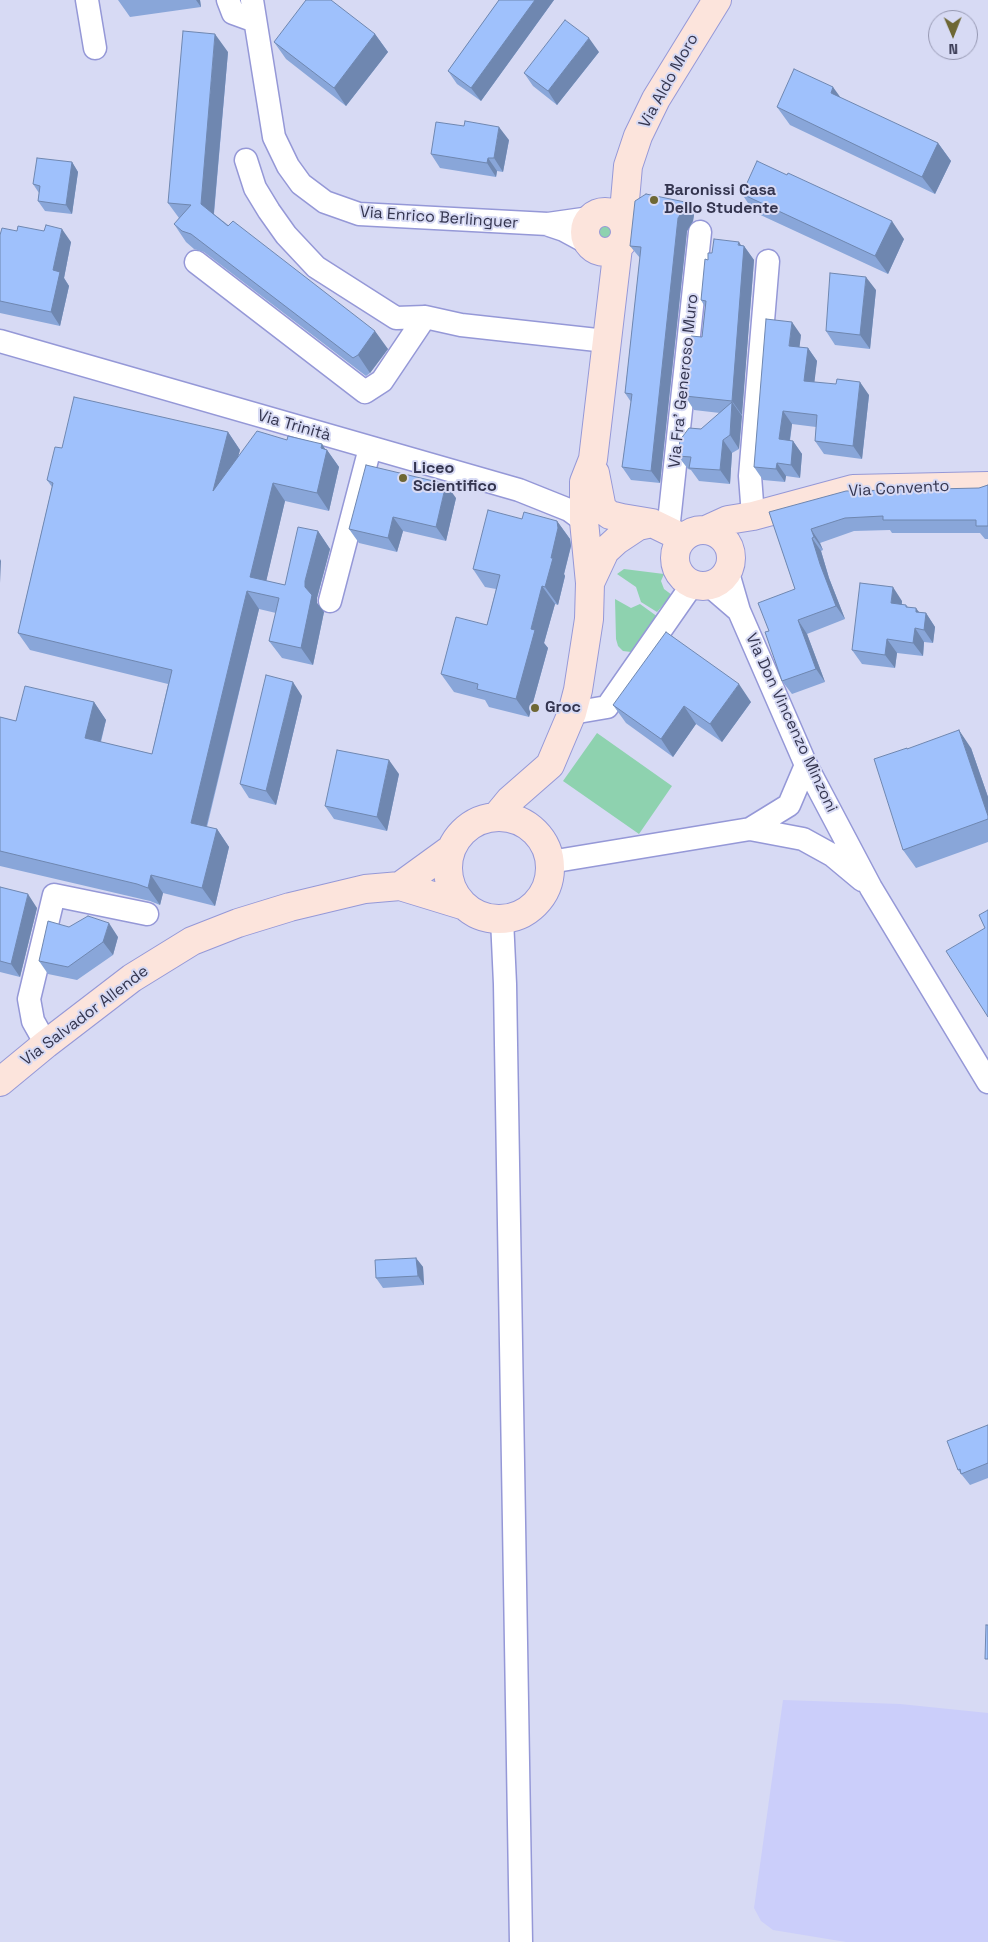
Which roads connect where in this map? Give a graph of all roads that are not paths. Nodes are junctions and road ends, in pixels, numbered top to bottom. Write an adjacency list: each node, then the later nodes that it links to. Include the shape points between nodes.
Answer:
1 (86, 0): 5 (street)
2 (228, 0): 4 (street, Via Enrico Berlinguer, via 232,13)
3 (717, 0): 7 (street, Via Aldo Moro, via 656,99)
4 (253, 10): 7 (street, Via Enrico Berlinguer, via 274,138 301,184 325,202 359,214 548,224 564,230)
5 (96, 48)
6 (246, 160): 11 (street, via 255,188 269,211 316,267 396,318)
7 (601, 232): 13 (street, via 611,298)
8 (700, 232): 19 (street, Via Fra’ Generoso Muro)
9 (768, 261): 17 (street, via 750,476)
10 (196, 262): 11 (street, via 365,392 382,381)
11 (425, 317): 13 (street, via 461,325)
12 (0, 341): 14 (street, Via Trinità)
13 (606, 341): 15 (street)
14 (370, 448): 18 (street, Via Trinità, via 519,490 569,510); 22 (street)
15 (593, 459): 18 (street, via 584,482); 19 (street, via 602,509 610,515)
16 (988, 486): 17 (street, Via Convento, via 853,489)
17 (753, 516): 19 (street, Via Convento); 20 (street)
18 (584, 521): 21 (street)
19 (677, 530): 20 (street, via 675,564 684,580); 20 (street, via 712,531 724,538); 21 (street, Via Convento, via 638,526 605,551)
20 (715, 573): 23 (street, via 607,707); 24 (street, Via Don Vincenzo Minzoni, via 739,611)
21 (590, 582): 23 (street, via 589,619)
22 (330, 601)
23 (572, 713): 25 (street, via 550,765 510,800)
24 (806, 765): 26 (street, via 789,806); 30 (street, Via Don Vincenzo Minzoni)
25 (496, 817): 27 (street, via 468,827); 28 (street, via 511,818 537,834 546,847)
26 (750, 829): 28 (street); 30 (street, Via Don Vincenzo Minzoni, via 803,839 832,855)
27 (451, 850): 29 (street); 31 (street, via 447,864 448,879)
28 (550, 862): 33 (street, via 543,894 533,907 518,916)
29 (400, 886): 31 (street, Via Salvador Allende); 34 (street, Via Salvador Allende, via 365,889 290,906 192,941 132,978)
30 (871, 888): 36 (street, Via Don Vincenzo Minzoni)
31 (462, 904): 33 (street, via 487,918)
32 (147, 914): 34 (street, via 54,895 28,999 33,1021)
33 (502, 919): 37 (street)
34 (46, 1044): 35 (street, Via Salvador Allende)
35 (0, 1082)
36 (988, 1082)
37 (520, 1942)

